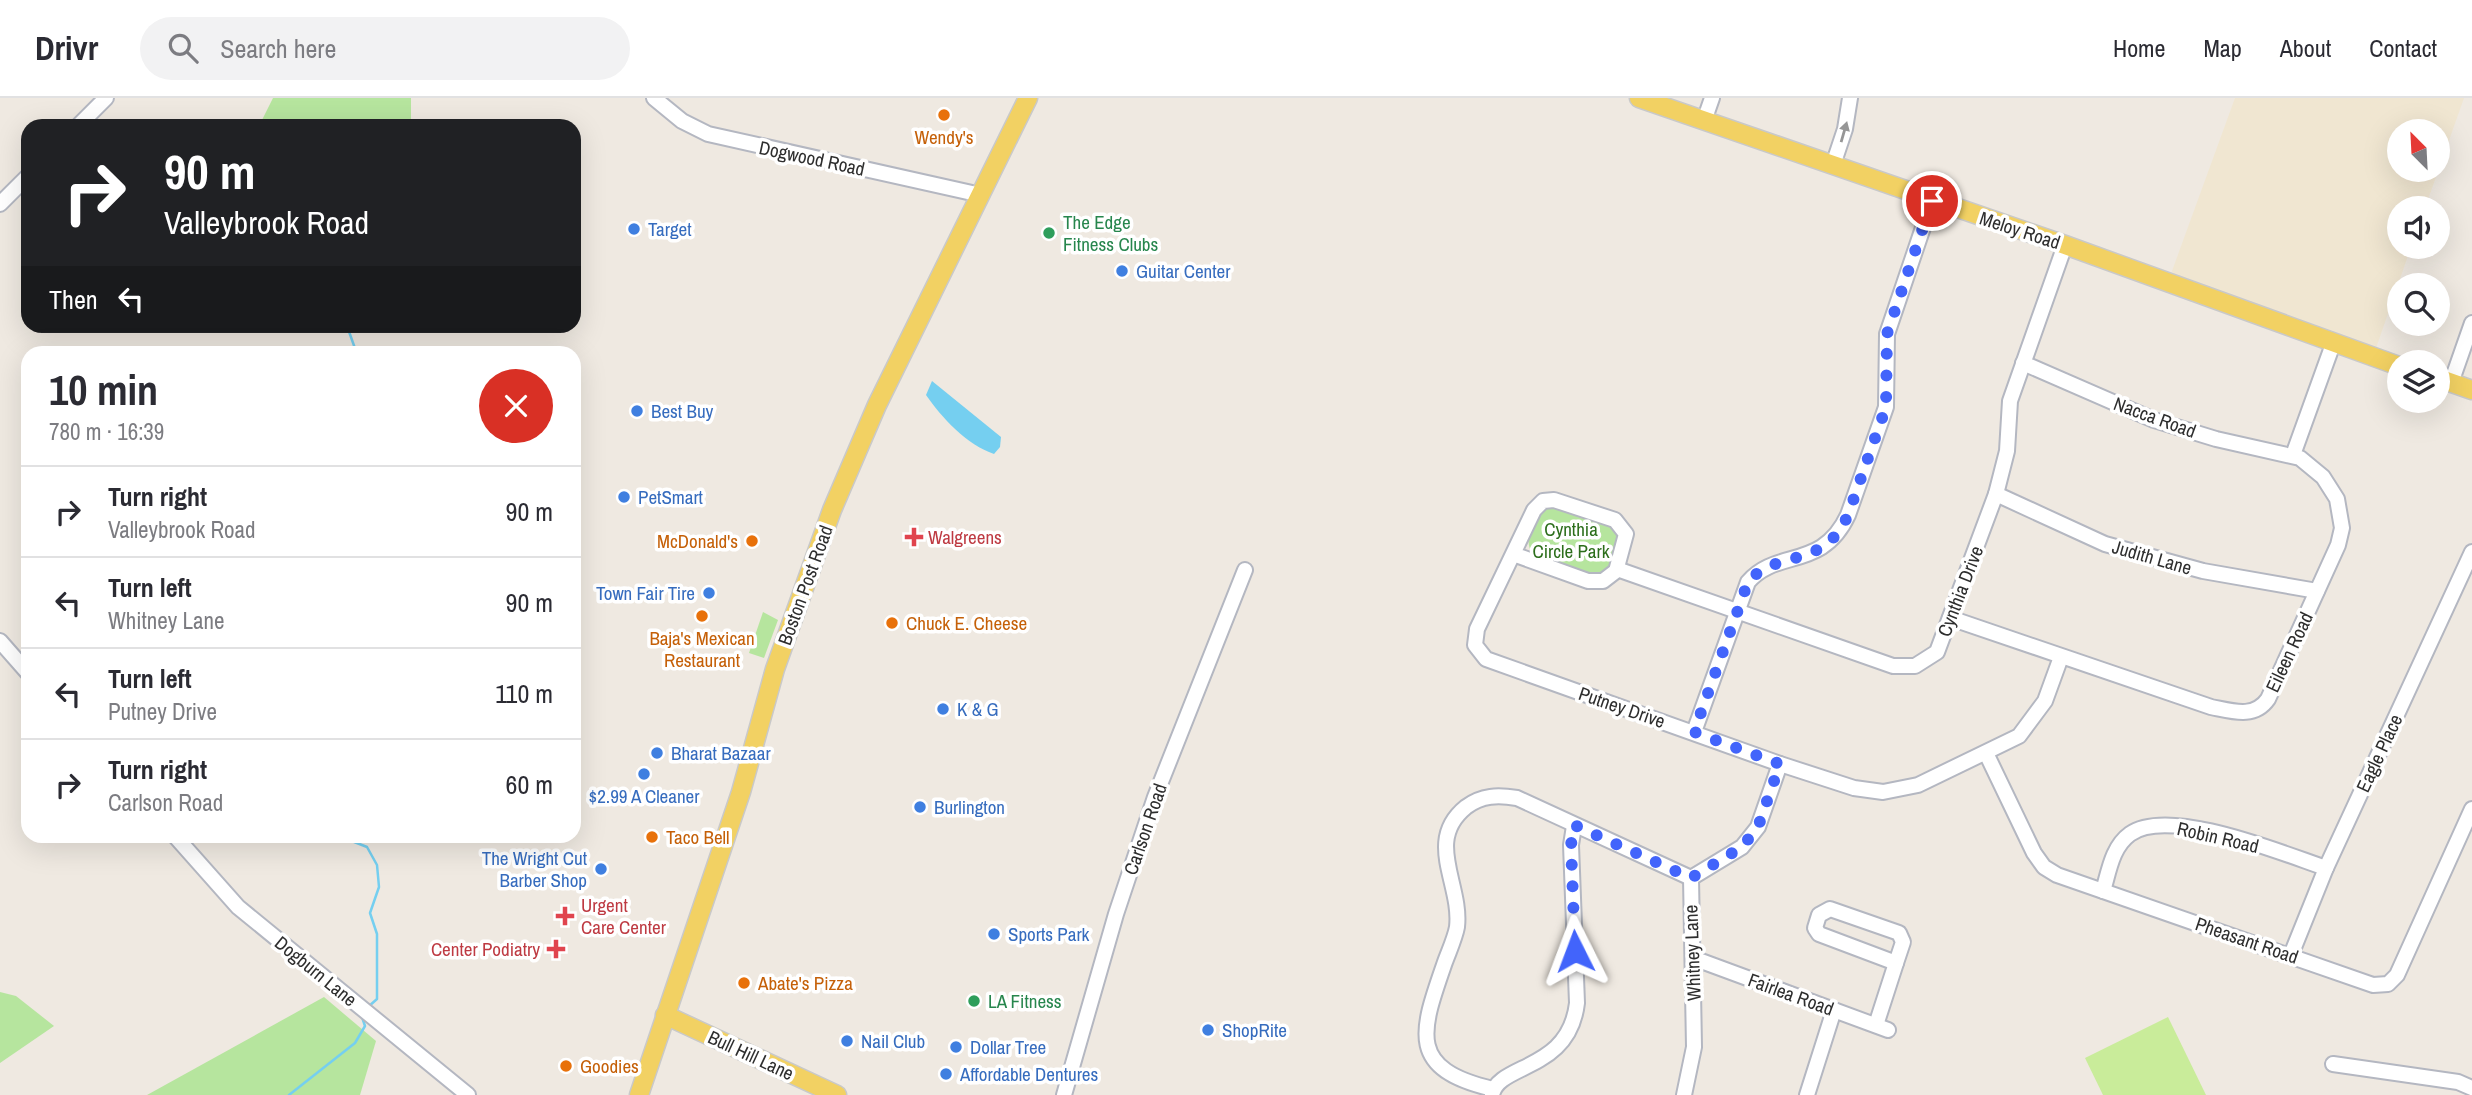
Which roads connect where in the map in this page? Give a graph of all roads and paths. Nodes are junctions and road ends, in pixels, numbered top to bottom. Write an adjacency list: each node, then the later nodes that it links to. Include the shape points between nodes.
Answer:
1 (106, 98): 7 (street)
2 (654, 98): 11 (street, Dogwood Road, via 682,121 708,134)
3 (1028, 98): 11 (main road, Boston Post Road)
4 (1639, 98): 8 (main road, Meloy Road)
5 (1712, 98): 8 (street)
6 (1850, 98): 9 (street, one-way to 6)
7 (85, 119)
8 (1704, 121): 9 (main road, Meloy Road)
9 (1833, 165): 12 (main road, Meloy Road)
10 (21, 183): 13 (street)
11 (981, 195): 47 (main road, Boston Post Road, via 877,405 832,510 775,669 741,792)
12 (1932, 201): 14 (main road, Meloy Road); 29 (street, via 1887,334 1886,407 1842,529 1810,555 1754,575)
13 (0, 204)
14 (2065, 245): 16 (main road, Meloy Road); 18 (street, Cynthia Drive)
15 (2472, 323): 19 (street)
16 (2333, 344): 17 (main road, Meloy Road); 22 (street)
17 (2387, 362)
18 (2023, 363): 22 (street, Nacca Road, via 2154,420); 23 (street, Cynthia Drive, via 2010,401 2007,451)
19 (2450, 369)
20 (2450, 383): 21 (main road)
21 (2472, 390)
22 (2293, 455): 28 (street, Eileen Road, via 2323,477 2341,514 2338,545)
23 (1996, 494): 28 (street, Judith Lane, via 2105,544 2203,571); 30 (street, Cynthia Drive)
24 (2472, 552): 40 (street, Eagle Place)
25 (1513, 554): 26 (street, via 1592,582 1606,580); 26 (street, via 1537,506 1554,500 1621,524 1626,538); 34 (street, Putney Drive, via 1477,629 1475,645 1480,655)
26 (1617, 569): 29 (street, Cynthia Drive)
27 (1245, 570): 54 (street, Carlson Road, via 1155,797)
28 (2317, 591): 32 (street, Eileen Road, via 2268,699 2254,711 2211,707)
29 (1737, 613): 30 (street, Cynthia Drive, via 1907,668 1932,658); 34 (street)
30 (1950, 618): 32 (street, Eileen Road)
31 (0, 642): 33 (street)
32 (2061, 657): 35 (street, Putney Drive, via 2045,701 2029,726)
33 (21, 665)
34 (1694, 732): 36 (street, Putney Drive)
35 (1986, 753): 36 (street, Putney Drive, via 1918,785 1883,792 1854,788); 42 (street, Pheasant Road, via 2038,861 2057,875)
36 (1780, 764): 41 (street, Whitney Lane, via 1758,827 1742,847)
37 (2472, 809): 43 (street, Pheasant Road, via 2393,980 2373,985)
38 (1574, 825): 41 (street); 50 (street, via 1575,1024 1554,1052 1506,1077); 50 (street, via 1517,798 1488,796 1460,813 1446,837 1457,924 1426,1016 1426,1039 1436,1063 1448,1074)
39 (181, 843): 51 (street, Dogburn Lane, via 238,907)
40 (2326, 868): 42 (street, Robin Road, via 2233,836 2156,825 2130,834 2117,848); 43 (street, Eagle Place)
41 (1691, 878): 44 (street, Whitney Lane)
42 (2103, 891): 43 (street, Pheasant Road)
43 (2291, 955)
44 (1693, 958): 46 (street, Fairlea Road); 55 (street, Whitney Lane, via 1693,1063)
45 (1896, 963): 45 (street, via 1825,937 1815,928 1819,915 1840,910 1899,933 1903,942); 46 (street, Fairlea Road, via 1882,1027)
46 (1834, 1010): 56 (street)
47 (665, 1015): 52 (main road, Boston Post Road); 53 (main road, Bull Hill Lane)
48 (2333, 1064): 49 (street, via 2458,1082)
49 (2472, 1088)
50 (1492, 1092)
51 (468, 1095)
52 (639, 1095)
53 (837, 1095)
54 (1063, 1095)
55 (1684, 1095)
56 (1807, 1095)

